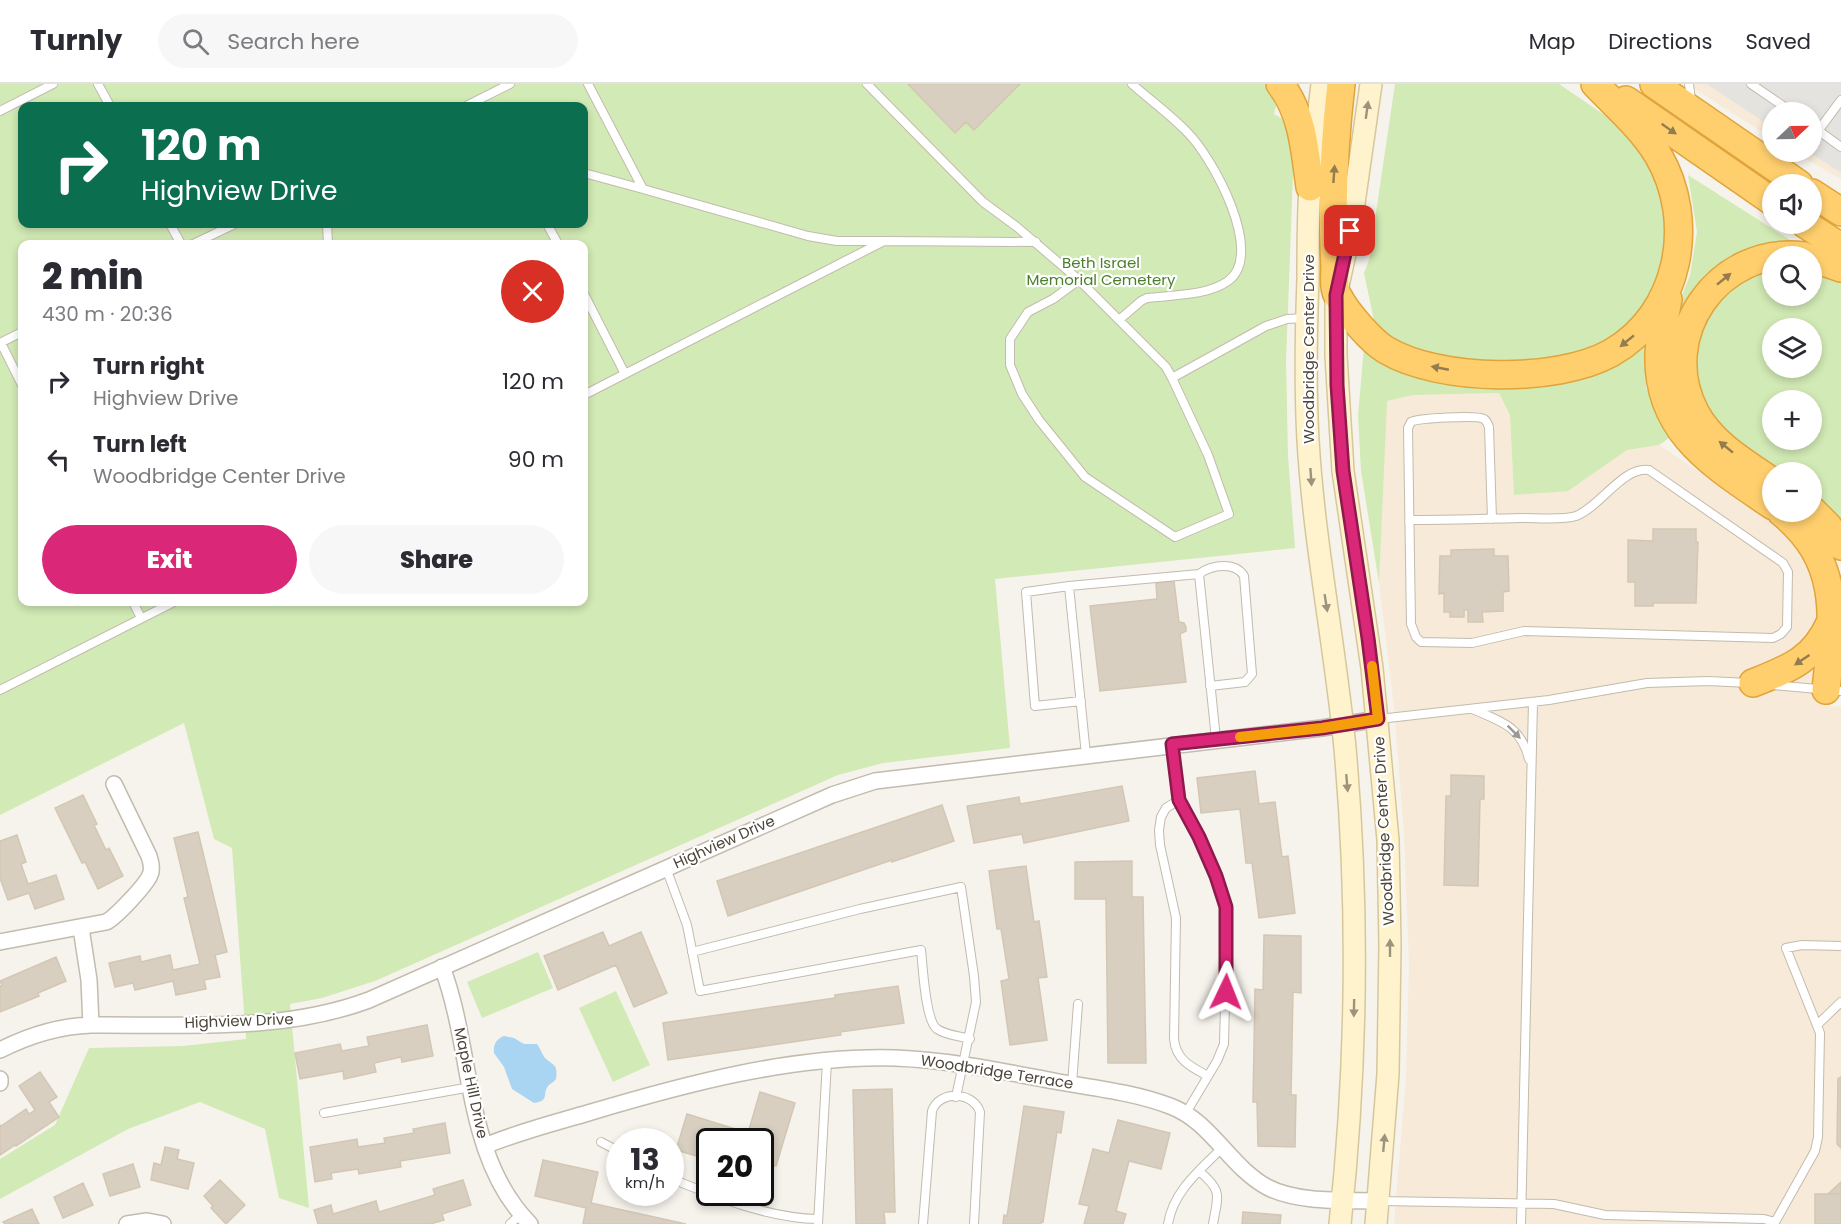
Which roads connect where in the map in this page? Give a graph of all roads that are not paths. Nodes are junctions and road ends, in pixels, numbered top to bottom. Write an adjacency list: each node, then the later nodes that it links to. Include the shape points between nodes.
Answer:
1 (53, 84): 21 (lane)
2 (98, 84): 17 (lane)
3 (510, 84): 18 (lane)
4 (588, 84): 28 (lane)
5 (867, 84): 36 (lane, via 983,202)
6 (1132, 84): 46 (lane, via 1188,133 1206,155 1233,213 1241,260 1234,276 1218,287 1147,298)
7 (1280, 84): 27 (highway, via 1299,120)
8 (1322, 84): 27 (street, Woodbridge Center Drive)
9 (1341, 84): 43 (highway, one-way to 9, via 1332,227)
10 (1371, 84): 43 (street, Woodbridge Center Drive, one-way to 10, via 1350,231)
11 (1594, 84): 41 (highway, via 1653,146 1671,182 1680,228)
12 (1603, 84): 29 (highway, one-way to 29)
13 (1654, 84): 20 (highway)
14 (1689, 84): 20 (lane)
15 (1751, 84): 19 (lane)
16 (1841, 100): 22 (lane)
17 (108, 102)
18 (474, 102)
19 (1777, 102)
20 (1692, 110): 26 (highway)
21 (0, 111)
22 (1822, 121)
23 (1822, 134): 24 (lane)
24 (1841, 147)
25 (588, 174): 28 (lane)
26 (1785, 174)
27 (1310, 187): 43 (street, Woodbridge Center Drive)
28 (643, 189): 35 (lane, via 808,236 837,241)
29 (1762, 194)
30 (1822, 200): 31 (highway)
31 (1841, 212)
32 (227, 228): 34 (lane)
33 (1821, 234): 37 (highway)
34 (201, 240)
35 (884, 241): 36 (lane); 49 (lane)
36 (1036, 243): 42 (lane)
37 (1841, 247)
38 (1762, 259): 53 (highway, one-way to 38, via 1721,445 1701,421 1689,398 1684,348 1698,308 1713,288 1743,266)
39 (1822, 261): 40 (highway)
40 (1841, 268)
41 (1672, 277): 43 (highway, one-way to 43, via 1654,313 1622,346 1578,367 1538,373 1463,372 1414,363 1377,343); 54 (highway, via 1659,360 1672,415 1701,454)
42 (1079, 280): 46 (lane); 51 (lane, via 1028,312 1010,339 1011,365 1022,394 1039,420 1085,477 1175,537 1229,514 1208,455)
43 (1322, 295): 45 (street, Woodbridge Center Drive); 73 (street, Woodbridge Center Drive, via 1337,385 1342,462)
44 (588, 302): 49 (lane)
45 (1307, 318): 51 (lane, via 1266,326); 74 (street, Woodbridge Center Drive, one-way to 74, via 1312,489)
46 (1119, 320): 51 (lane, via 1162,362)
47 (18, 334): 48 (lane)
48 (0, 343): 50 (lane)
49 (625, 374): 52 (lane)
50 (18, 377)
51 (1172, 378)
52 (588, 393)
53 (1762, 474)
54 (1762, 498)
55 (1492, 519): 56 (lane); 56 (lane, via 1488,425 1481,418 1449,418 1415,419 1408,426); 56 (lane, via 1575,516 1629,475 1640,470 1653,472 1783,563 1788,576 1787,627 1773,638 1524,631 1472,643 1421,642 1411,624)
56 (1409, 520)
57 (1822, 520): 59 (highway)
58 (1796, 522): 64 (highway, via 1813,538 1827,562 1834,587)
59 (1841, 546)
60 (1199, 574): 61 (lane); 67 (lane); 67 (lane, via 1206,569 1231,566 1244,576 1252,674 1245,682)
61 (1069, 586): 70 (lane); 70 (lane, via 1026,592 1035,706)
62 (135, 606): 65 (lane)
63 (166, 606): 65 (lane)
64 (1833, 616): 66 (highway, one-way to 66, via 1808,657); 69 (highway)
65 (141, 618): 68 (lane)
66 (1753, 683): 69 (lane); 71 (lane, via 1647,683)
67 (1210, 686): 75 (lane)
68 (0, 690)
69 (1833, 691)
70 (1081, 701): 77 (lane)
71 (1533, 702): 72 (lane); 78 (lane)
72 (1470, 708): 73 (lane); 78 (lane, one-way to 78, via 1503,722 1519,735 1527,750)
73 (1378, 719): 74 (street, Highview Drive); 108 (street, Woodbridge Center Drive, one-way to 73, via 1388,1074 1390,945 1388,840)
74 (1342, 725): 75 (street, Highview Drive); 107 (street, Woodbridge Center Drive, one-way to 107, via 1352,861 1354,978)
75 (1216, 740): 76 (street, Highview Drive)
76 (1172, 744): 77 (street, Highview Drive); 80 (lane)
77 (1086, 755): 81 (street, Highview Drive, via 865,784)
78 (1532, 777): 109 (lane)
79 (114, 784): 82 (street, via 149,856 151,874 111,920)
80 (1179, 800): 95 (lane, via 1199,837 1226,907 1224,1044); 95 (lane, via 1166,808 1159,830 1177,926 1174,1044 1181,1059)
81 (666, 868): 85 (lane, via 684,916); 86 (street, Highview Drive)
82 (81, 928): 83 (street); 89 (street)
83 (0, 942)
84 (1841, 946): 90 (lane, via 1786,948)
85 (692, 952): 91 (lane, via 700,991 921,950 933,1024 944,1032); 91 (lane, via 961,887 976,993)
86 (442, 968): 89 (street, Highview Drive, via 357,1005 297,1020); 97 (street, Maple Hill Drive, via 455,1007)
87 (1841, 1002): 90 (lane)
88 (1078, 1004): 96 (lane)
89 (91, 1024): 92 (street, Highview Drive, via 45,1032)
90 (1816, 1025): 112 (lane, via 1820,1038 1818,1141)
91 (970, 1039): 94 (lane)
92 (0, 1050)
93 (827, 1061): 94 (street, Woodbridge Terrace, via 894,1058); 103 (street, Woodbridge Terrace, via 690,1085); 111 (lane)
94 (963, 1064): 96 (street, Woodbridge Terrace); 98 (lane)
95 (1208, 1076): 100 (lane)
96 (1072, 1084): 100 (street, Woodbridge Terrace, via 1146,1098)
97 (471, 1087): 99 (lane); 103 (street, Maple Hill Drive)
98 (956, 1097): 115 (lane, via 940,1099 932,1111); 116 (lane, via 971,1100 980,1112)
99 (324, 1113)
100 (1186, 1113): 104 (street, Woodbridge Terrace)
101 (601, 1142): 102 (lane)
102 (606, 1145)
103 (485, 1146): 110 (street, Maple Hill Drive)
104 (1223, 1147): 105 (lane); 107 (street, Woodbridge Terrace, via 1274,1190 1299,1197)
105 (1199, 1171): 117 (lane, via 1176,1200); 118 (lane, via 1216,1188)
106 (684, 1183): 111 (lane, via 754,1207)
107 (1342, 1199): 108 (street, Woodbridge Terrace); 119 (street, Woodbridge Center Drive)
108 (1379, 1201): 109 (lane); 120 (street, Woodbridge Center Drive)
109 (1522, 1203): 112 (lane, via 1554,1204 1605,1215 1764,1219); 121 (lane)
110 (520, 1221)
111 (818, 1221)
112 (1774, 1223)
113 (127, 1224): 114 (street)
114 (163, 1224)
115 (923, 1224)
116 (974, 1224)
117 (1168, 1224)
118 (1213, 1224)
119 (1340, 1224)
120 (1376, 1224)
121 (1521, 1224)

